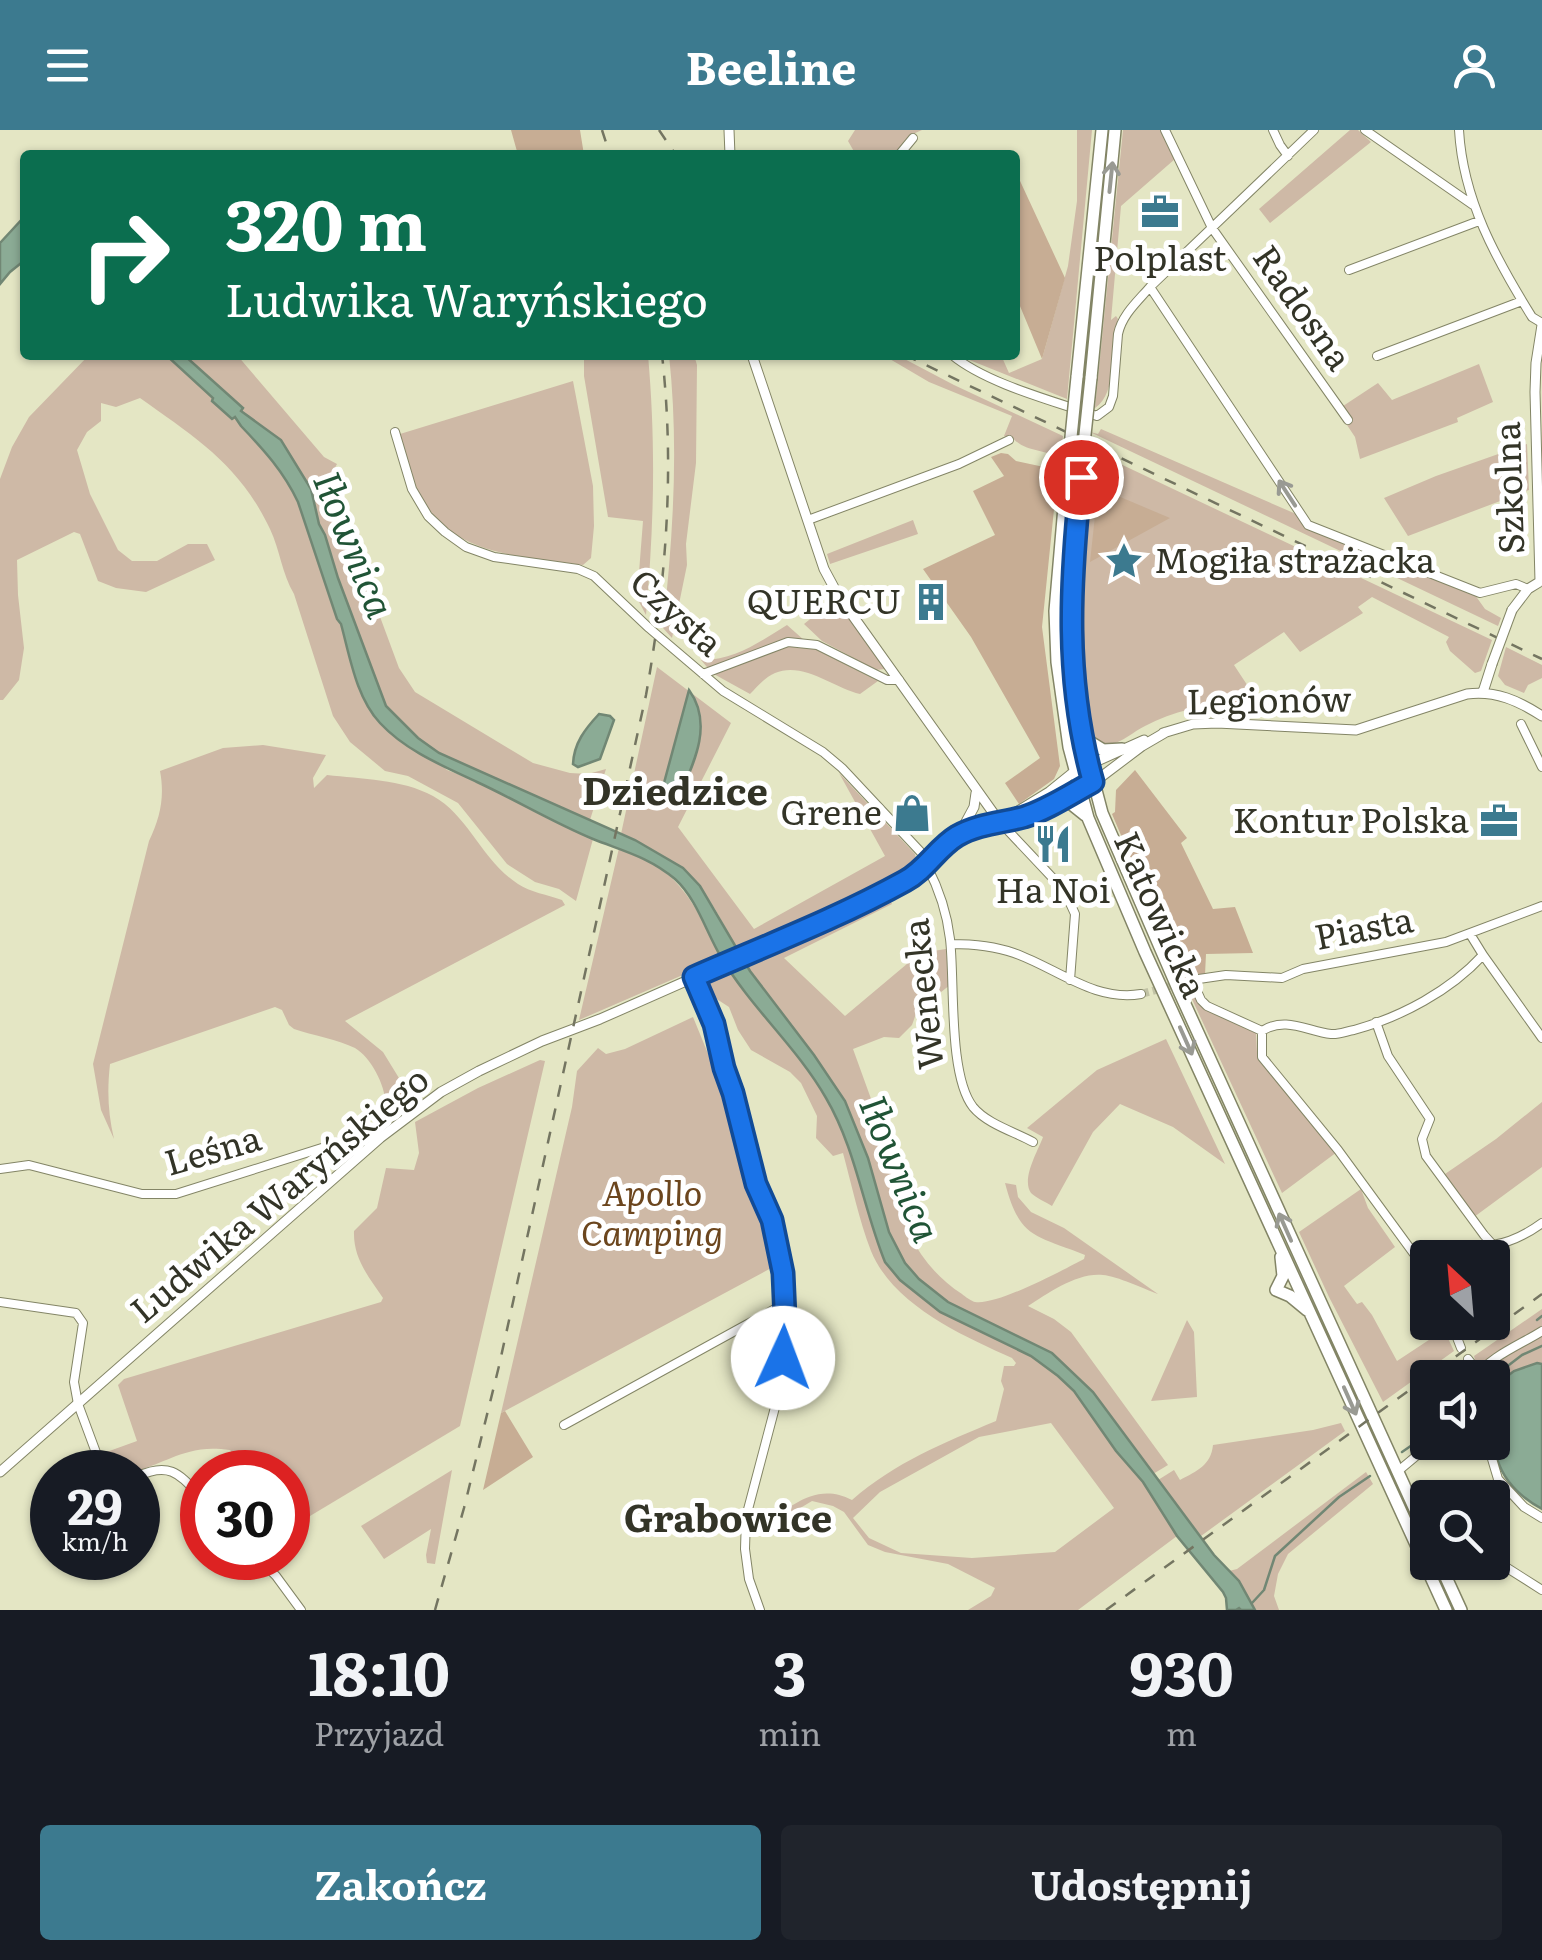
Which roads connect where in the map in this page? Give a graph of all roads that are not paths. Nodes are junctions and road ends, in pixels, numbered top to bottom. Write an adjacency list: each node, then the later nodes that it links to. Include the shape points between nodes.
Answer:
1 (1102, 130): 21 (main road, Katowicka)
2 (1116, 130): 21 (main road, Katowicka, one-way to 2)
3 (1165, 130): 13 (street, Radosna)
4 (1273, 130): 10 (street)
5 (1314, 130): 10 (street)
6 (1365, 130): 11 (street)
7 (1459, 130): 11 (street)
8 (913, 138): 9 (street)
9 (903, 150)
10 (1288, 156): 13 (street)
11 (1473, 205): 12 (street)
12 (1479, 221): 14 (street); 16 (street)
13 (1212, 228): 15 (street); 23 (street, Radosna)
14 (1349, 270)
15 (1150, 287): 20 (street, via 1120,324 1113,396 1097,416); 29 (street, one-way to 15, via 1516,584 1480,593 1308,525)
16 (1522, 301): 17 (street); 18 (street)
17 (1542, 324): 22 (street, Szkolna)
18 (1377, 356)
19 (754, 360): 27 (street)
20 (958, 360)
21 (1084, 378): 26 (main road, Katowicka, bridge)
22 (1539, 392): 28 (street, Szkolna)
23 (1348, 420)
24 (396, 432): 30 (street, Czysta, via 412,490 446,532 494,557 594,576)
25 (1009, 440): 27 (street)
26 (1071, 508): 36 (main road, Katowicka, via 1070,633); 40 (main road, Katowicka, via 1056,591 1056,648)
27 (808, 520): 31 (street, via 838,595)
28 (1541, 581): 29 (street, Szkolna)
29 (1528, 589): 32 (street, Szkolna, bridge, via 1512,610)
30 (703, 674): 31 (street, via 788,642 817,645); 48 (street, Czysta, via 823,752)
31 (899, 680): 43 (street)
32 (1483, 692): 33 (street); 35 (street, Legionów, via 1356,730 1218,723)
33 (1542, 716)
34 (1522, 724): 39 (street)
35 (1166, 732): 37 (street, Legionów); 41 (street, Legionów)
36 (1082, 737): 37 (main road, via 1103,750); 38 (main road, Katowicka)
37 (1122, 749): 38 (street, Legionów)
38 (1088, 764): 40 (street, Legionów); 41 (main road, Katowicka)
39 (1542, 767)
40 (1074, 771): 42 (main road, Katowicka); 46 (street, Legionów)
41 (1093, 782): 42 (street, Legionów); 78 (main road, Katowicka, one-way to 41, via 1178,991)
42 (1079, 789): 44 (street, Legionów); 45 (main road, Katowicka)
43 (976, 790): 46 (street); 47 (street)
44 (1055, 802): 45 (main road, via 1070,803); 46 (street, Legionów)
45 (1088, 818): 63 (main road, Katowicka, one-way to 63)
46 (1001, 821): 47 (street, Ludwika Waryńskiego); 54 (street, via 1070,901)
47 (959, 835): 48 (street, Ludwika Waryńskiego)
48 (928, 864): 51 (street, Wenecka); 53 (street, Ludwika Waryńskiego, via 904,882)
49 (1542, 906): 50 (street, Piasta)
50 (1470, 934): 52 (street); 57 (street, Piasta, via 1282,978 1192,980 1207,1006)
51 (951, 944): 54 (street, via 1014,953); 60 (street, Wenecka, via 962,1086 982,1116)
52 (1483, 955): 56 (street, via 1412,1007); 58 (street)
53 (694, 977): 59 (street, Ludwika Waryńskiego, via 479,1072); 66 (street, via 772,1220)
54 (1070, 980): 55 (street, via 1118,996)
55 (1142, 994)
56 (1376, 1022): 57 (street, via 1334,1035 1288,1024); 62 (street, via 1388,1056 1430,1119 1422,1139 1426,1156 1484,1235 1493,1245 1504,1243)
57 (1262, 1031): 64 (street, via 1262,1056)
58 (1542, 1038)
59 (380, 1138): 61 (street, Leśna, via 366,1134 158,1196 29,1165); 72 (street, Ludwika Waryńskiego)
60 (1034, 1142)
61 (0, 1169)
62 (1542, 1223)
63 (1278, 1243): 67 (main road, Katowicka); 67 (main road, via 1283,1276 1276,1290)
64 (1410, 1248)
65 (0, 1302): 72 (street, via 76,1313 83,1323 74,1382)
66 (784, 1304): 73 (street); 88 (street, via 778,1396 746,1518 748,1578)
67 (1310, 1313): 89 (main road, Katowicka, one-way to 89)
68 (1542, 1331): 71 (street)
69 (1457, 1340): 70 (street)
70 (1460, 1348)
71 (1498, 1360)
72 (78, 1404): 74 (street); 77 (street, Ludwika Waryńskiego)
73 (564, 1425)
74 (95, 1450)
75 (1411, 1460): 78 (street)
76 (1492, 1460): 79 (street)
77 (0, 1472)
78 (1397, 1472): 81 (main road, Katowicka)
79 (1498, 1480)
80 (1510, 1492): 82 (street)
81 (1410, 1500)
82 (1542, 1518)
83 (1510, 1570): 86 (street)
84 (279, 1580): 87 (street)
85 (1447, 1580): 90 (main road)
86 (1542, 1590)
87 (301, 1610)
88 (760, 1610)
89 (1446, 1610)
90 (1460, 1610)

